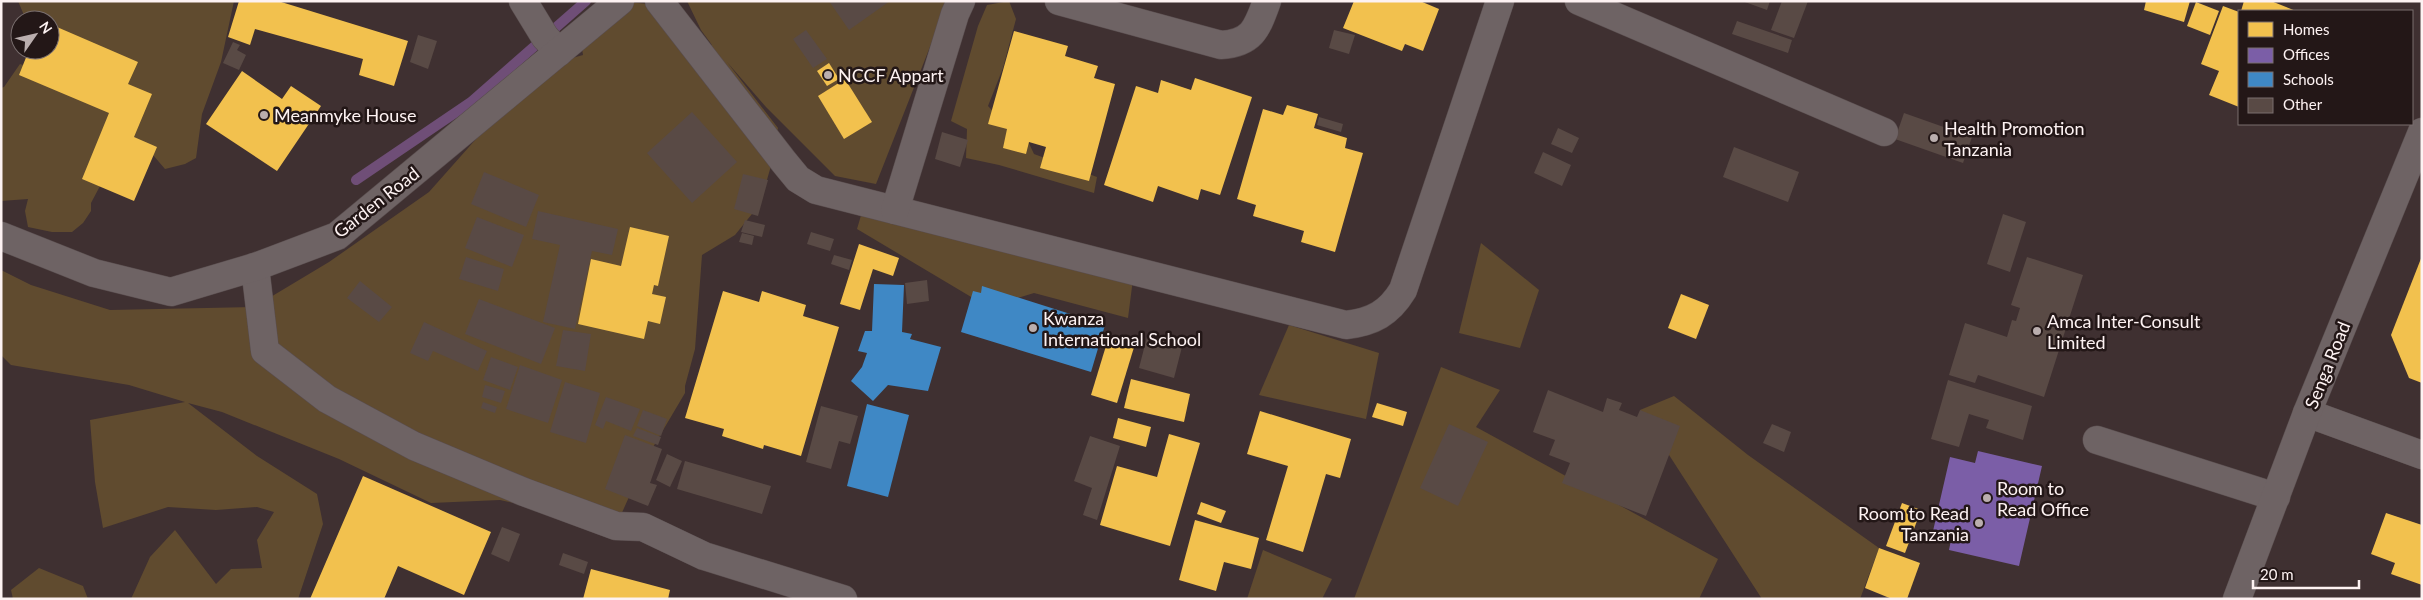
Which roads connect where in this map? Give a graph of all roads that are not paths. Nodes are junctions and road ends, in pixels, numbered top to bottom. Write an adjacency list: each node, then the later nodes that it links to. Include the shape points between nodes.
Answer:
1 (523, 1): 9 (street, via 545,37)
2 (620, 1): 9 (street, Garden Road)
3 (659, 1): 12 (street, via 798,179 816,190)
4 (961, 1): 12 (street)
5 (1059, 1): 6 (street, via 1221,45 1244,40 1253,33)
6 (1267, 1)
7 (1500, 1): 12 (street, via 1403,290 1394,305 1364,323 1346,325 1329,321)
8 (1579, 1): 10 (street)
9 (559, 52): 14 (street, Garden Road, via 337,236)
10 (1884, 132)
11 (2422, 132): 15 (street, Senga Road)
12 (895, 210)
13 (1, 236): 14 (street, Garden Road, via 94,273 171,292)
14 (255, 267): 19 (street, via 265,351 327,400 414,446 524,492 616,526 643,527 704,556)
15 (2307, 413): 17 (street); 18 (street, Senga Road)
16 (2097, 440): 18 (street)
17 (2422, 454)
18 (2276, 497): 20 (street, Senga Road)
19 (843, 599)
20 (2237, 599)

